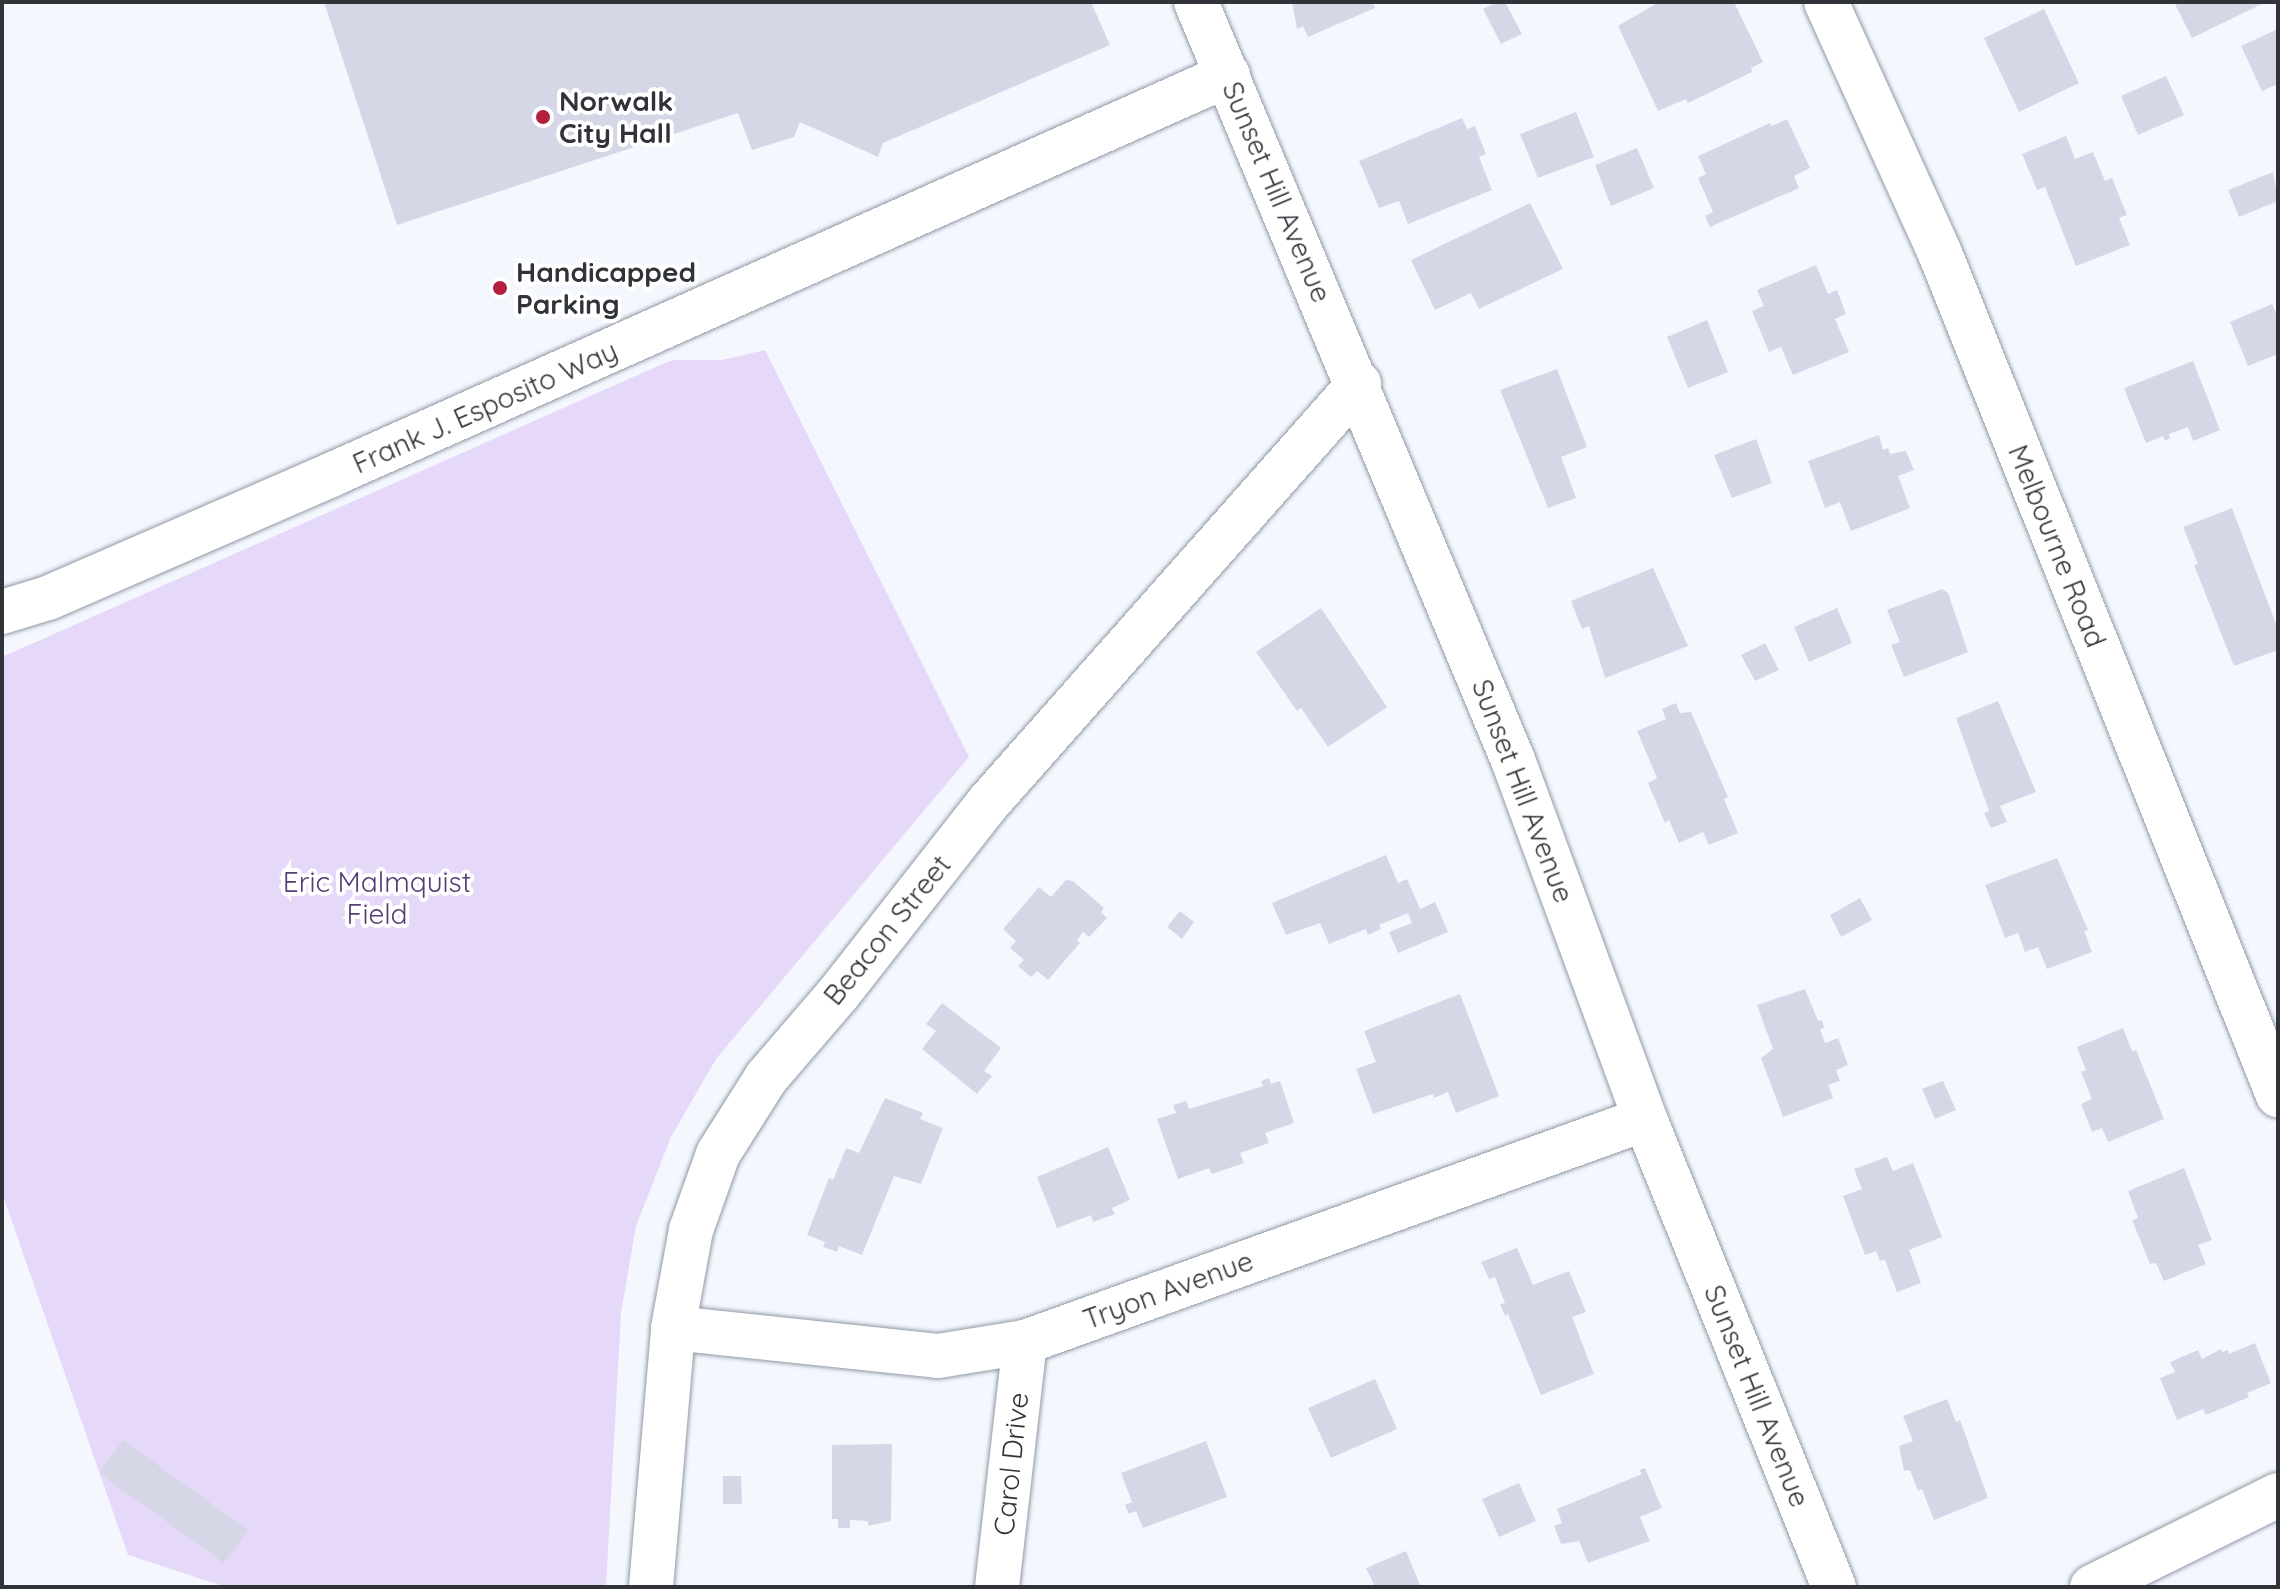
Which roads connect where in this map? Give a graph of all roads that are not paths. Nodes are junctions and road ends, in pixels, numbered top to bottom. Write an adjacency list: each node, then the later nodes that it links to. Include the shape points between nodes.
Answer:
1 (1196, 2): 3 (street, Sunset Hill Avenue)
2 (1826, 2): 6 (street, Melbourne Road, via 1939,251)
3 (1228, 75): 4 (street, Sunset Hill Avenue); 5 (street, Frank J. Esposito Way, via 361,462 48,598)
4 (1359, 384): 7 (street, Sunset Hill Avenue, via 1513,760); 8 (street, Beacon Street, via 988,803 766,1078 718,1154 691,1230)
5 (2, 612)
6 (2278, 1095)
7 (1645, 1119): 9 (street, Tryon Avenue); 13 (street, Sunset Hill Avenue)
8 (673, 1328): 9 (street, Tryon Avenue, via 938,1356); 11 (street, Beacon Street)
9 (1025, 1342): 12 (street, Carol Drive)
10 (2278, 1495): 14 (street)
11 (651, 1587)
12 (997, 1587)
13 (1834, 1587)
14 (2092, 1587)

